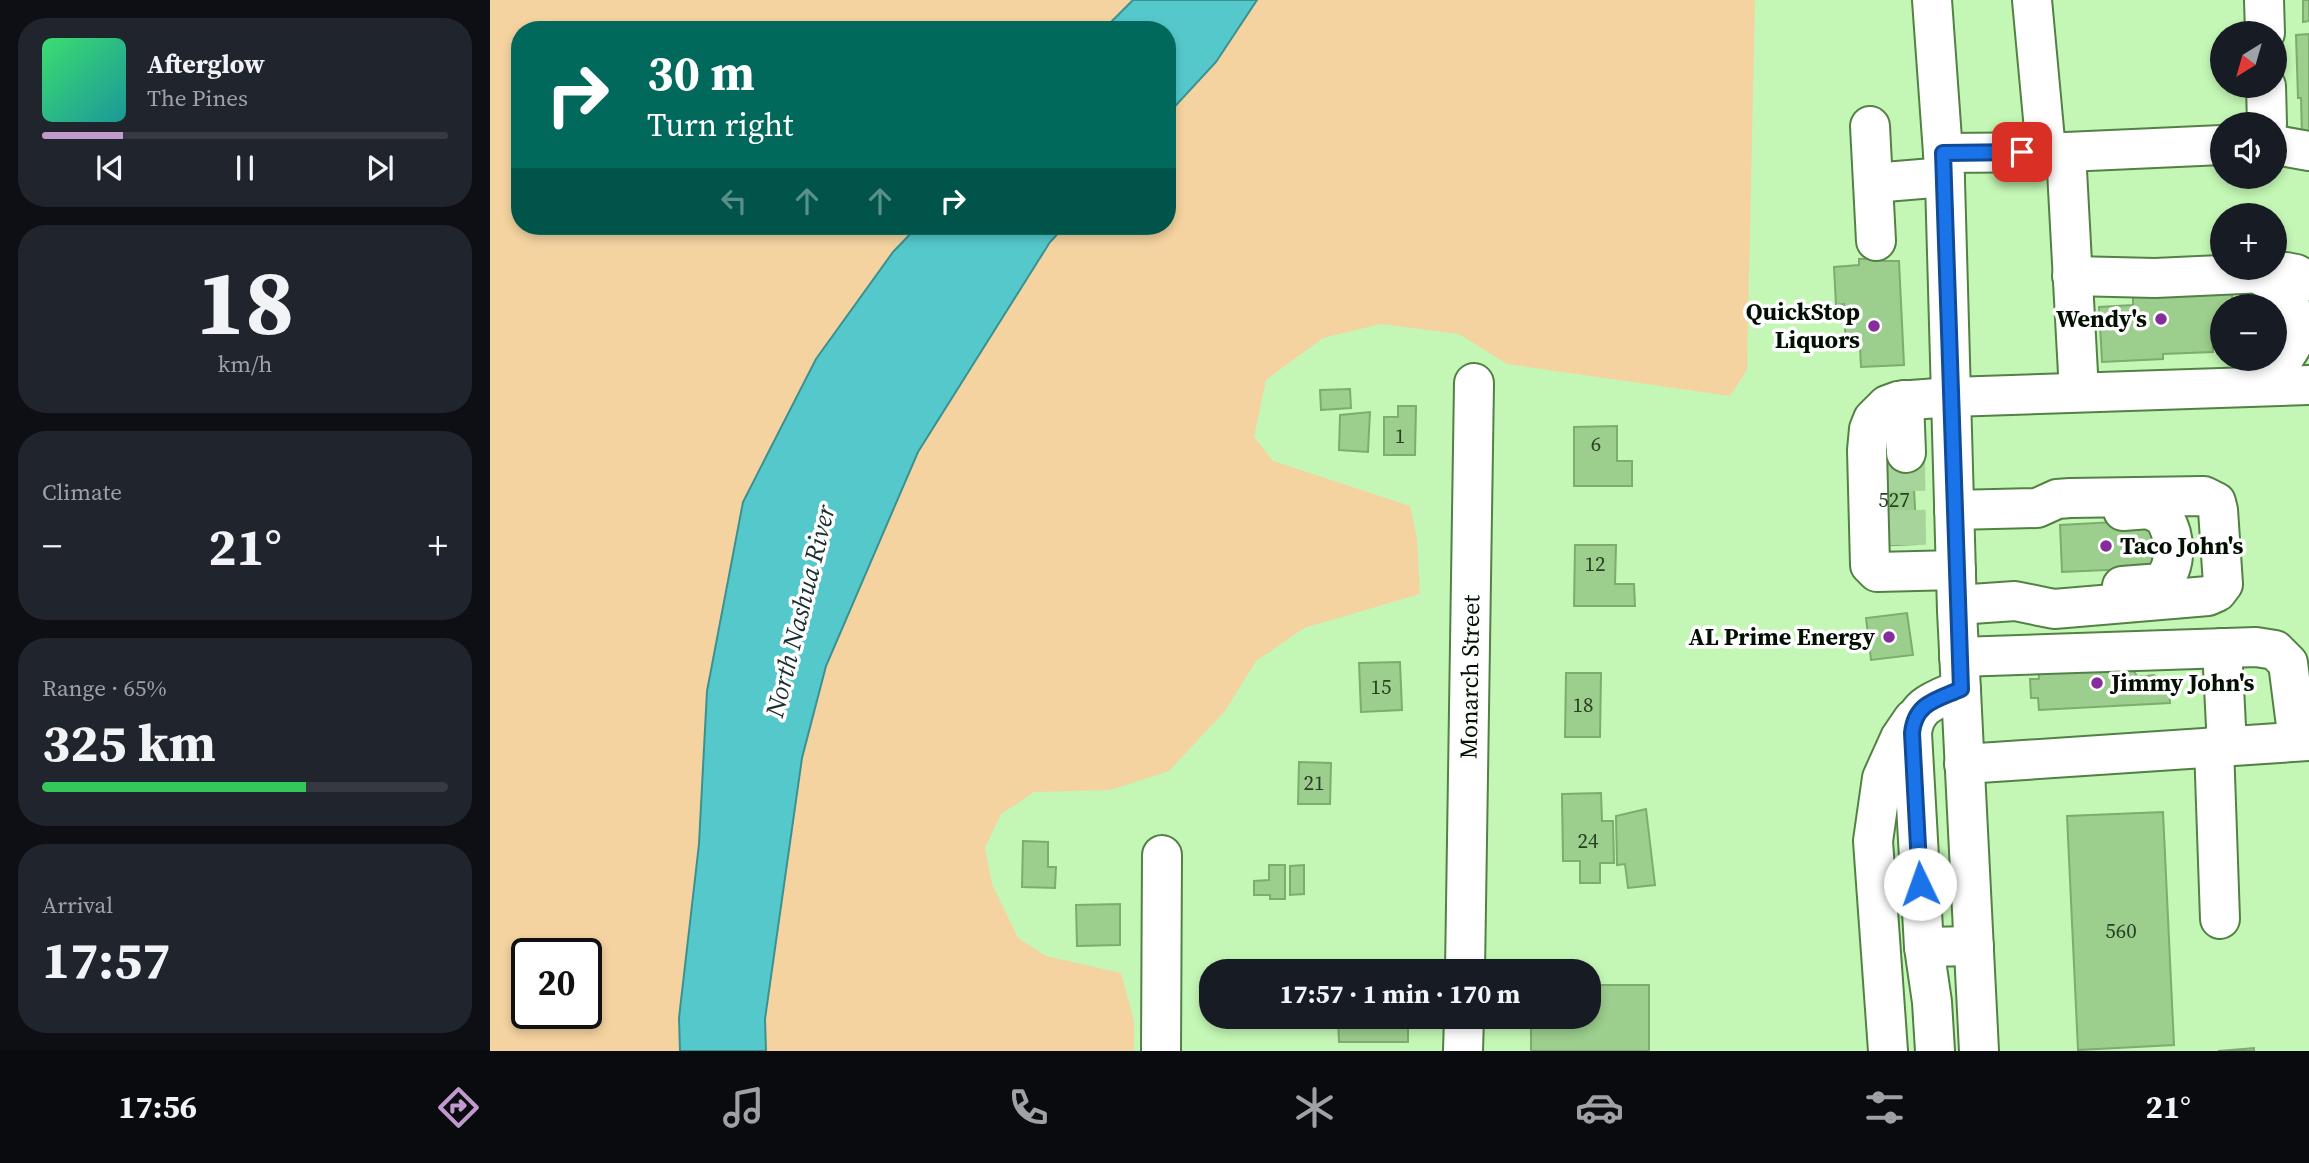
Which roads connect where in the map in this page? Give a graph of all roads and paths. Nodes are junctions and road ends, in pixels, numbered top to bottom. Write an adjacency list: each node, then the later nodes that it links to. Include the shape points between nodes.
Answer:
1 (1932, 0): 10 (main road)
2 (2032, 0): 8 (main road)
3 (2264, 0): 4 (main road)
4 (2265, 21)
5 (1870, 126): 11 (main road)
6 (2210, 145): 8 (main road)
7 (2287, 147): 9 (main road)
8 (2056, 151): 10 (main road); 18 (main road)
9 (2309, 151)
10 (1944, 165): 11 (main road); 26 (main road)
11 (1873, 183): 12 (main road)
12 (1876, 241)
13 (2309, 257): 15 (main road)
14 (2210, 259): 18 (main road, via 2125,261)
15 (2287, 262)
16 (2210, 272): 18 (main road, via 2155,278)
17 (2287, 272): 20 (main road)
18 (2072, 276): 25 (main road)
19 (2277, 280): 21 (main road, via 2290,304 2291,347 2281,363)
20 (2309, 281)
21 (2291, 365): 24 (main road, via 2207,374 2188,378)
22 (1474, 383): 43 (main road, Monarch Street)
23 (2309, 385): 24 (main road)
24 (2171, 390): 25 (main road)
25 (2079, 392): 26 (main road)
26 (1951, 397): 27 (main road); 30 (main road)
27 (1904, 400): 28 (main road); 31 (main road, via 1886,405 1869,429 1870,565 1877,572 1908,559)
28 (1906, 453)
29 (2037, 508): 30 (main road); 32 (main road, via 2074,514 2149,509 2168,523 2173,561 2161,583 2051,589); 32 (main road, via 2070,498 2212,499 2218,510 2222,584 2208,596 2053,609)
30 (1954, 510): 31 (main road)
31 (1957, 588): 32 (main road); 34 (main road)
32 (2026, 602)
33 (2222, 648): 34 (main road); 36 (main road, via 2275,650 2288,663); 37 (main road)
34 (1960, 673): 35 (main road); 38 (main road)
35 (1913, 719): 42 (main road); 47 (main road, via 1882,778 1873,841)
36 (2303, 741): 37 (main road)
37 (2221, 746): 38 (main road); 40 (main road)
38 (1964, 764): 41 (main road)
39 (1162, 855): 45 (main road)
40 (2220, 919)
41 (1974, 946): 42 (main road); 49 (main road)
42 (1924, 947): 48 (main road)
43 (1465, 959)
44 (1464, 1029): 46 (main road)
45 (1161, 1051)
46 (1463, 1051)
47 (1888, 1051)
48 (1935, 1051)
49 (1979, 1051)

